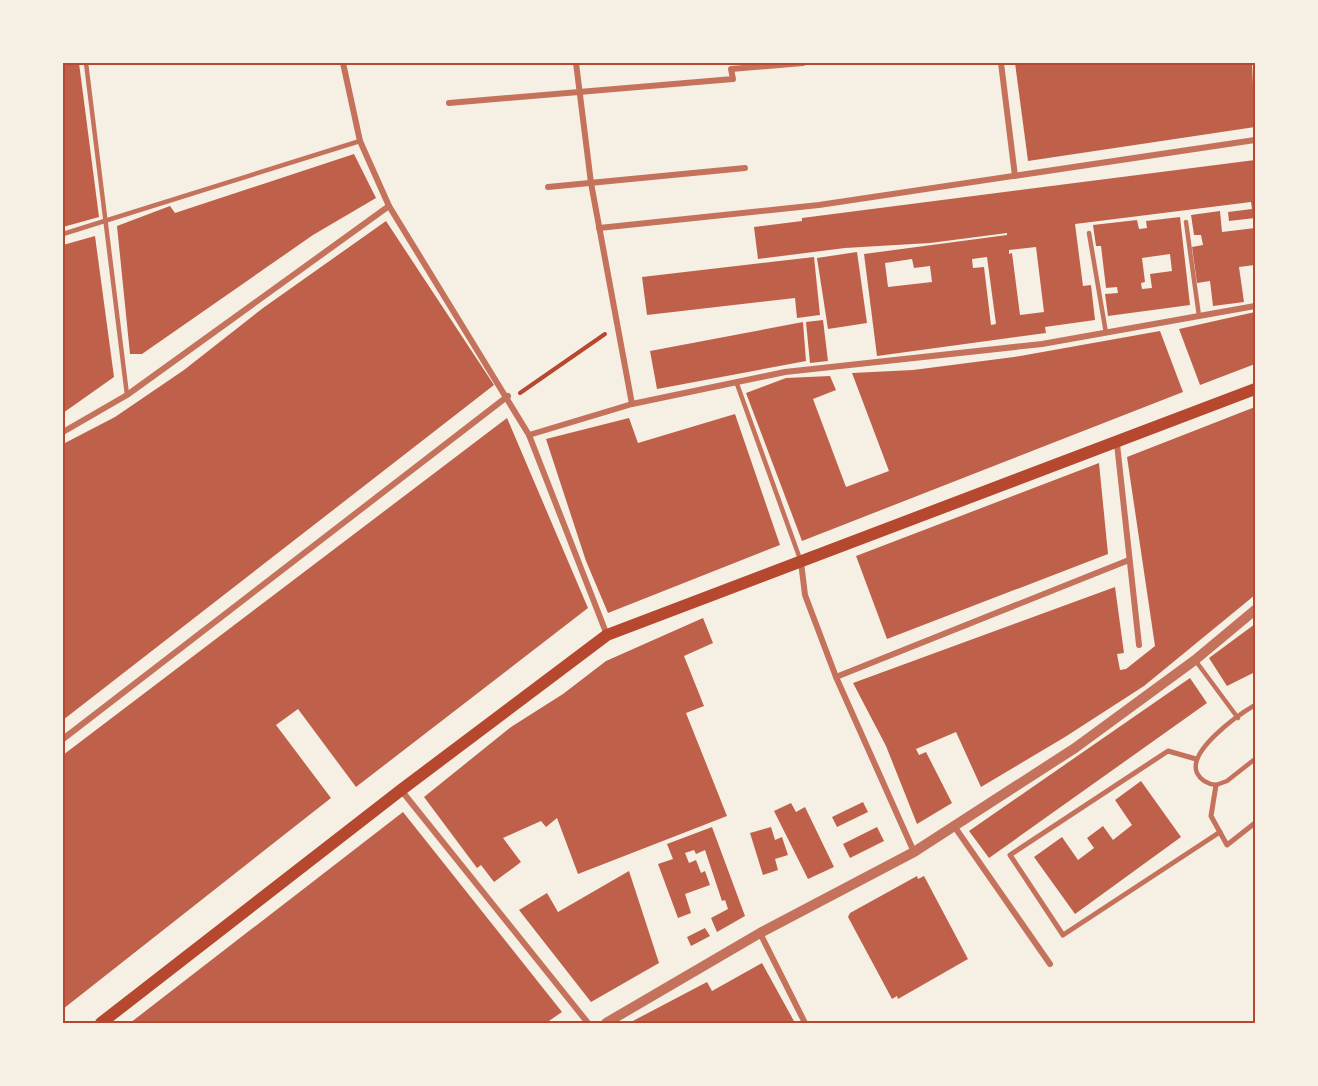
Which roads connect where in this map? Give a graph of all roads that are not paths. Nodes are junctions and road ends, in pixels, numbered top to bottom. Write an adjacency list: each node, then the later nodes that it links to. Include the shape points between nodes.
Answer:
1 (86, 63): 15 (lane)
2 (343, 63): 9 (street)
3 (576, 63): 6 (street)
4 (802, 63): 6 (street, via 731,69 733,79)
5 (1001, 63): 11 (street)
6 (580, 90): 7 (street); 12 (street)
7 (449, 103)
8 (1255, 140): 11 (street)
9 (360, 141): 14 (street); 15 (lane)
10 (745, 168): 12 (street)
11 (1015, 176): 17 (street, via 819,205)
12 (591, 183): 13 (street); 17 (street)
13 (548, 188)
14 (389, 206): 25 (street); 26 (street)
15 (104, 222): 19 (lane); 25 (lane)
16 (1186, 222): 21 (lane)
17 (599, 228): 27 (street)
18 (1089, 233): 22 (lane)
19 (63, 234)
20 (1255, 306): 21 (street)
21 (1199, 316): 22 (street)
22 (1106, 333): 23 (street, via 1042,344 785,372)
23 (737, 384): 27 (street); 32 (lane)
24 (1255, 389): 30 (main road)
25 (127, 395): 28 (street)
26 (508, 396): 29 (street); 40 (street)
27 (632, 404): 29 (street)
28 (63, 432)
29 (530, 435): 34 (street)
30 (1117, 444): 31 (street); 32 (main road)
31 (1129, 560): 35 (street); 37 (street)
32 (801, 562): 34 (main road); 37 (street, via 805,595)
33 (1255, 610): 36 (street)
34 (607, 635): 44 (main road)
35 (1138, 645)
36 (1195, 660): 39 (lane); 46 (street, via 1074,748)
37 (836, 677): 48 (street)
38 (1255, 705): 39 (lane)
39 (1238, 718): 41 (lane, via 1204,746)
40 (63, 739)
41 (1196, 759): 43 (lane, via 1201,779); 47 (street, via 1167,751 1010,855 1063,935)
42 (1255, 759): 43 (lane)
43 (1216, 785): 47 (street, via 1211,816)
44 (401, 790): 51 (main road); 52 (street)
45 (1255, 824): 47 (street, via 1227,845)
46 (954, 826): 48 (street); 50 (street)
47 (1220, 832)
48 (914, 852): 49 (street)
49 (760, 933): 53 (street); 54 (street)
50 (1050, 964)
51 (101, 1023)
52 (588, 1023)
53 (606, 1023)
54 (805, 1023)

